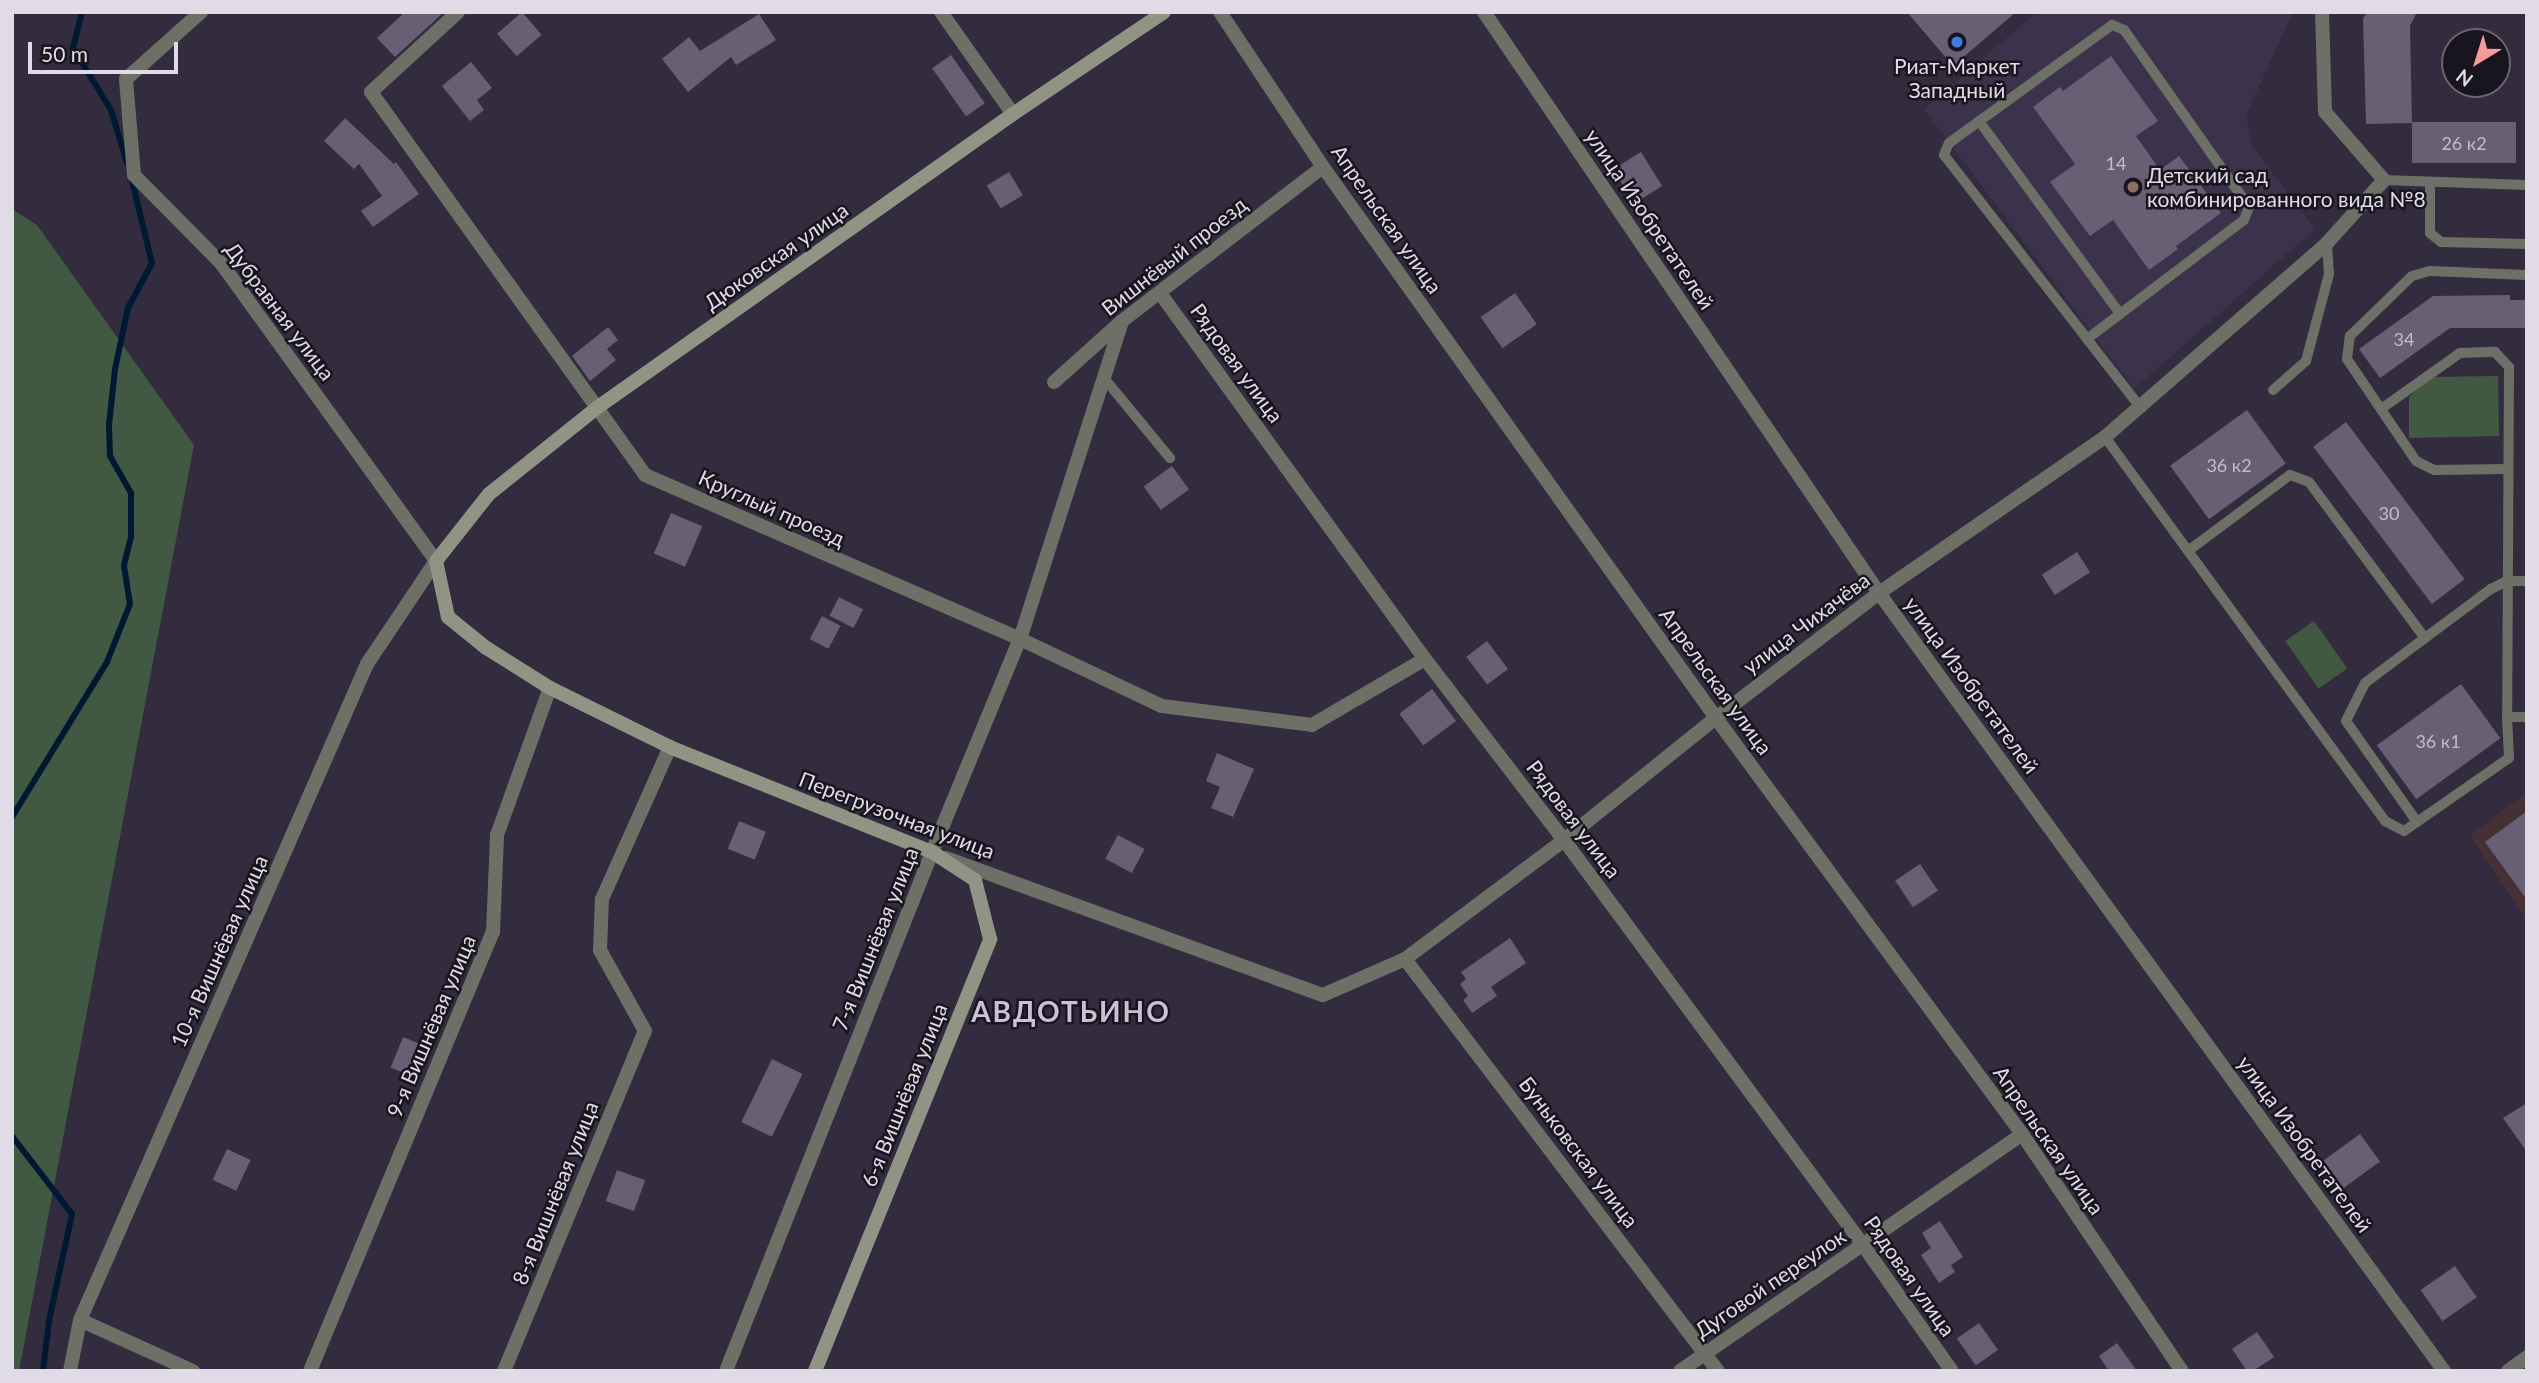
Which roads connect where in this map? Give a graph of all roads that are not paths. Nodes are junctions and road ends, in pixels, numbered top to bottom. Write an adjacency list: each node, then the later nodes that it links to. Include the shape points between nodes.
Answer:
1 (201, 12): 31 (street, Дубравная улица, via 126,79 134,175 221,263)
2 (458, 12): 24 (street, Круглый проезд, via 371,92)
3 (941, 12): 8 (street)
4 (1164, 12): 8 (street, Дюковская улица)
5 (1220, 12): 10 (street, Апрельская улица)
6 (1484, 12): 34 (street, улица Изобретателей)
7 (2322, 12): 11 (street, via 2325,112)
8 (1013, 114): 24 (street, Дюковская улица)
9 (1979, 121): 18 (lane); 18 (lane, via 2112,25 2123,30 2249,208 2244,220); 20 (lane, via 1949,143 1944,155)
10 (1323, 167): 17 (street, Вишнёвый проезд); 41 (street, Апрельская улица)
11 (2384, 180): 12 (lane); 14 (street, улица Чихачёва)
12 (2430, 182): 13 (lane); 15 (lane, via 2430,233 2441,242)
13 (2527, 185)
14 (2327, 243): 23 (lane, via 2329,274 2306,361); 25 (street, улица Чихачёва)
15 (2527, 244)
16 (2527, 275): 26 (lane, via 2430,271 2412,276 2350,336 2347,359)
17 (1160, 293): 19 (street, Вишнёвый проезд); 37 (street, Рядовая улица)
18 (2120, 314): 20 (lane)
19 (1122, 321): 21 (street, 7-я Вишнёвая улица); 22 (street, Вишнёвый проезд)
20 (2087, 339): 25 (lane)
21 (1104, 378): 28 (lane); 36 (street, 7-я Вишнёвая улица)
22 (1054, 382)
23 (2273, 390)
24 (598, 407): 31 (street, Дюковская улица, via 489,494); 36 (street, Круглый проезд, via 645,475)
25 (2141, 408): 27 (street, улица Чихачёва)
26 (2381, 409): 29 (lane, via 2416,461 2434,470); 29 (lane, via 2460,353 2495,352 2509,367)
27 (2105, 437): 30 (lane); 34 (street, улица Чихачёва)
28 (1170, 458)
29 (2508, 469): 32 (lane)
30 (2188, 551): 35 (lane, via 2290,475 2309,482); 43 (lane, via 2385,821 2404,831)
31 (436, 561): 38 (street, Перегрузочная улица, via 448,617); 49 (street, 10-я Вишнёвая улица, via 367,664)
32 (2507, 581): 33 (lane); 35 (lane); 39 (lane)
33 (2527, 581)
34 (1879, 593): 41 (street, улица Чихачёва); 62 (street, улица Изобретателей)
35 (2425, 638): 43 (lane, via 2365,683 2346,721)
36 (1020, 639): 37 (street, Круглый проезд, via 1163,706 1312,725); 45 (street, 7-я Вишнёвая улица)
37 (1425, 659): 44 (street, Рядовая улица)
38 (550, 688): 42 (street, Перегрузочная улица); 54 (street, 9-я Вишнёвая улица, via 497,835 493,932)
39 (2507, 717): 40 (lane); 43 (lane, via 2509,758)
40 (2527, 717)
41 (1716, 718): 44 (street, улица Чихачёва); 47 (street, Апрельская улица)
42 (670, 747): 45 (street, Перегрузочная улица); 55 (street, 8-я Вишнёвая улица, via 602,899 600,950 645,1031)
43 (2417, 822)
44 (1564, 840): 46 (street, улица Чихачёва); 48 (street, Рядовая улица)
45 (932, 852): 46 (street, Перегрузочная улица, via 1323,995); 56 (street, 7-я Вишнёвая улица); 57 (street, 6-я Вишнёвая улица, via 975,880 990,939)
46 (1405, 960): 50 (street, Буньковская улица)
47 (2022, 1134): 48 (street, Дуговой переулок); 61 (street, Апрельская улица)
48 (1863, 1245): 50 (street, Дуговой переулок); 60 (street, Рядовая улица)
49 (80, 1320): 52 (street, 10-я Вишнёвая улица); 53 (street)
50 (1705, 1352): 58 (street, Дуговой переулок); 59 (street, Буньковская улица)
51 (2527, 1357): 63 (street)
52 (70, 1371)
53 (193, 1371)
54 (310, 1371)
55 (504, 1371)
56 (726, 1371)
57 (815, 1371)
58 (1680, 1371)
59 (1718, 1371)
60 (1952, 1371)
61 (2182, 1371)
62 (2444, 1371)
63 (2508, 1371)

